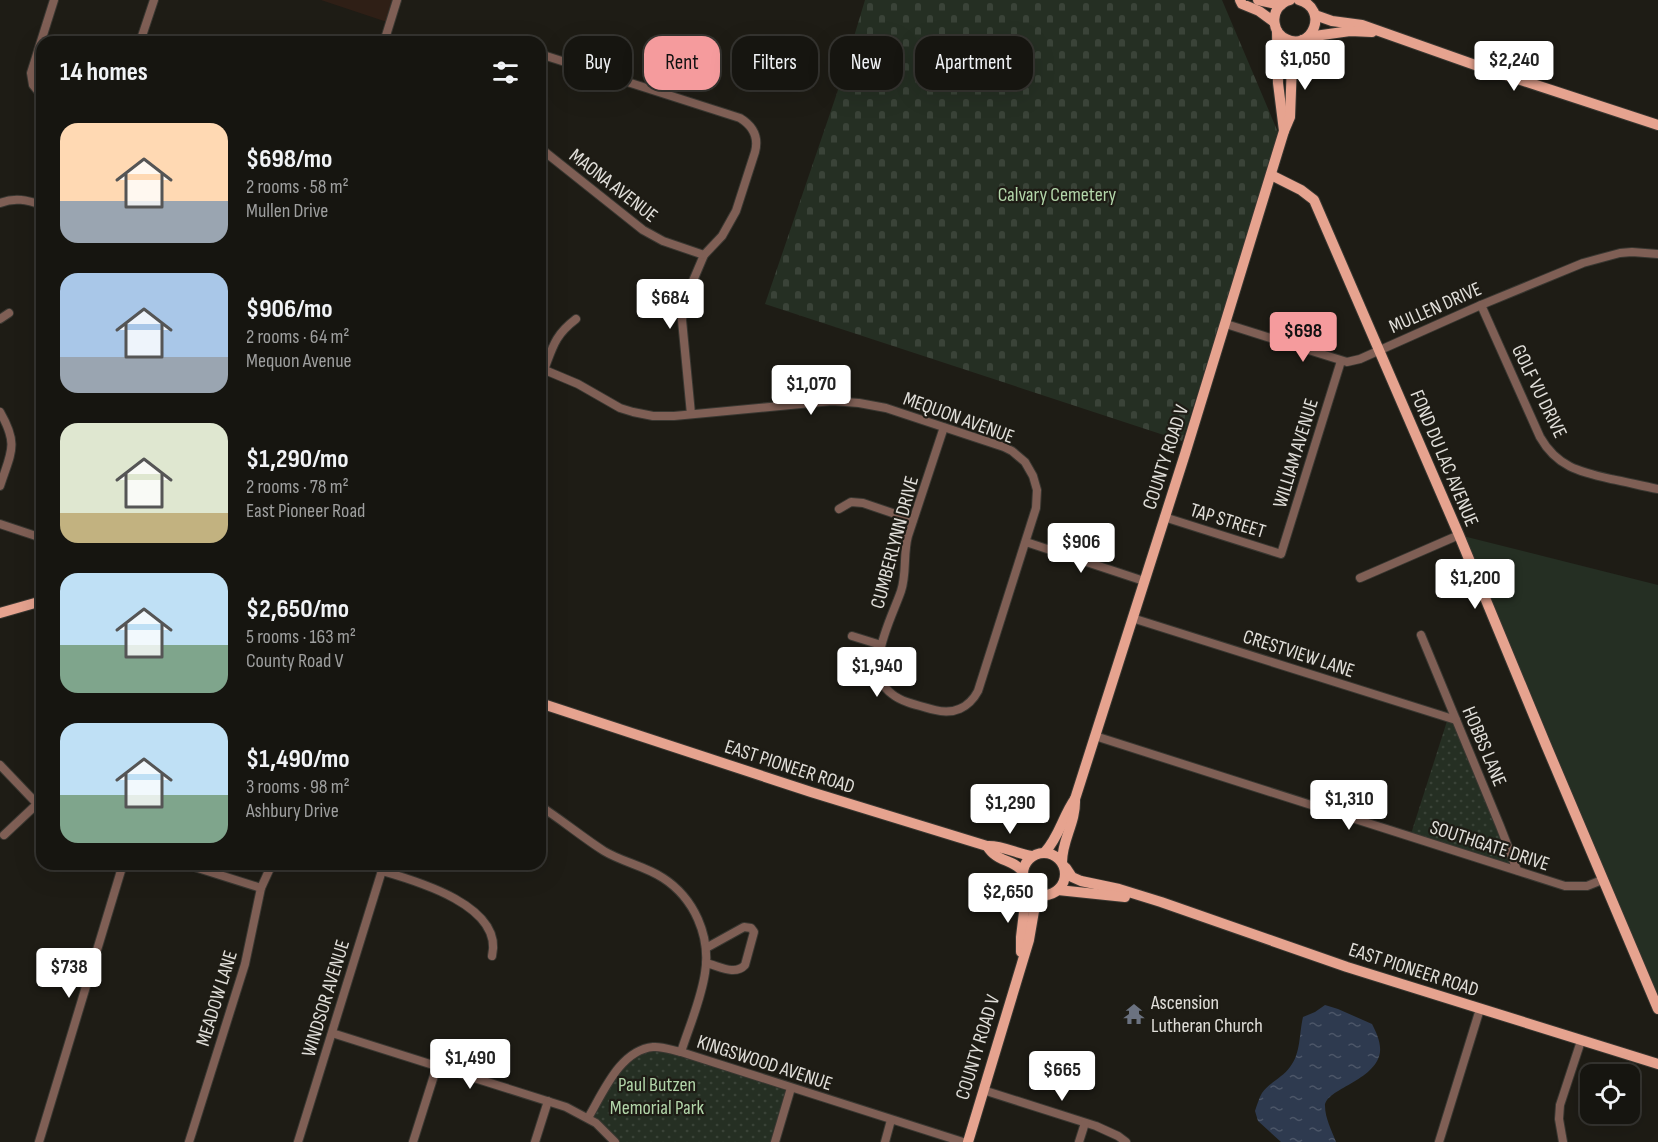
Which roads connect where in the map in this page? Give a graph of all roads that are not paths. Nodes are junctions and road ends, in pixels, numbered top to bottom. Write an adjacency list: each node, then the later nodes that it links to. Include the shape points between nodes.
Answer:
1 (54, 0): 11 (street)
2 (154, 0): 12 (street)
3 (397, 0): 13 (street)
4 (1240, 0): 9 (main road)
5 (1258, 0): 6 (main road)
6 (1286, 2): 9 (main road, via 1275,14)
7 (1305, 2): 8 (main road)
8 (1315, 15): 10 (main road); 14 (main road, via 1315,27)
9 (1276, 26): 14 (main road, via 1285,39); 19 (main road)
10 (1379, 32): 14 (main road, via 1350,31); 18 (main road)
11 (42, 36)
12 (142, 36)
13 (386, 36)
14 (1305, 38): 19 (main road, via 1292,63 1290,117)
15 (36, 56): 17 (street, via 31,72)
16 (546, 56): 25 (street, via 740,118 751,126 756,147 739,203 725,232)
17 (36, 89)
18 (1658, 125)
19 (1284, 131): 21 (main road, COUNTY ROAD V)
20 (546, 153): 25 (street, MAONA AVENUE, via 643,230)
21 (1271, 176): 30 (main road, COUNTY ROAD V); 31 (main road, FOND DU LAC AVENUE, via 1314,200)
22 (0, 203): 23 (street, via 20,199)
23 (36, 203)
24 (1658, 254): 26 (street, MULLEN DRIVE, via 1632,252 1601,257)
25 (704, 255): 36 (street, via 682,311)
26 (1481, 305): 31 (street, MULLEN DRIVE); 39 (street, GOLF VU DRIVE, via 1540,437 1551,453 1578,471)
27 (9, 313): 28 (street)
28 (0, 319)
29 (576, 319): 32 (street, via 556,339)
30 (1226, 324): 33 (street); 41 (main road, COUNTY ROAD V)
31 (1379, 350): 33 (street, MULLEN DRIVE, via 1360,359); 44 (main road, FOND DU LAC AVENUE)
32 (546, 360)
33 (1341, 361): 47 (street, WILLIAM AVENUE)
34 (546, 371): 36 (street, MEQUON AVENUE, via 633,412 658,416)
35 (0, 412): 38 (street, via 12,440)
36 (691, 414): 37 (street, MEQUON AVENUE, via 850,402 886,408)
37 (944, 427): 42 (street, CUMBERLYNN DRIVE); 46 (street, MEQUON AVENUE, via 1007,448 1028,466 1037,497)
38 (0, 486)
39 (1658, 489)
40 (839, 509): 42 (street, via 851,502 863,503)
41 (1164, 517): 47 (street, TAP STREET); 49 (main road, COUNTY ROAD V)
42 (913, 520): 55 (street, CUMBERLYNN DRIVE, via 902,588)
43 (0, 525): 45 (street)
44 (1459, 534): 48 (street); 76 (main road, FOND DU LAC AVENUE)
45 (36, 536)
46 (1026, 542): 49 (street); 55 (street, CUMBERLYNN DRIVE, via 978,691 967,705 943,712 893,695 879,676)
47 (1281, 554)
48 (1360, 578)
49 (1144, 581): 52 (main road, COUNTY ROAD V)
50 (36, 603): 51 (main road)
51 (0, 614)
52 (1132, 618): 57 (street, CRESTVIEW LANE); 58 (main road, COUNTY ROAD V)
53 (1421, 635): 57 (street, HOBBS LANE)
54 (852, 636): 55 (street)
55 (881, 645)
56 (546, 705): 65 (main road, EAST PIONEER ROAD)
57 (1456, 720): 74 (street, HOBBS LANE)
58 (1095, 736): 60 (main road, COUNTY ROAD V); 74 (street, SOUTHGATE DRIVE)
59 (0, 765): 61 (street)
60 (1075, 799): 66 (main road); 68 (main road, COUNTY ROAD V, via 1075,812 1063,848)
61 (36, 804)
62 (36, 809): 64 (street)
63 (546, 810): 82 (street, via 603,850 672,884 697,915)
64 (4, 835)
65 (987, 846): 67 (main road); 75 (main road, EAST PIONEER ROAD)
66 (1045, 852): 67 (main road); 68 (main road)
67 (1032, 856): 75 (main road)
68 (1064, 865): 79 (main road, via 1065,880); 81 (main road, via 1080,881)
69 (121, 870): 99 (street)
70 (204, 870): 78 (street)
71 (269, 870): 78 (street, MEADOW LANE)
72 (382, 870): 88 (street, WINDSOR AVENUE)
73 (390, 870): 83 (street, via 468,906 490,935)
74 (1517, 870): 76 (street, SOUTHGATE DRIVE, via 1565,886 1587,886)
75 (1023, 872): 77 (main road)
76 (1602, 880): 87 (main road, FOND DU LAC AVENUE)
77 (1027, 887): 80 (main road); 84 (main road, COUNTY ROAD V)
78 (261, 888): 100 (street, MEADOW LANE, via 245,964)
79 (1058, 890): 80 (main road); 81 (main road)
80 (1045, 895): 84 (main road, COUNTY ROAD V, via 1034,911)
81 (1161, 902): 86 (main road, EAST PIONEER ROAD)
82 (706, 948): 85 (street); 85 (street, via 744,927 754,932 742,968 733,971)
83 (492, 956)
84 (1021, 962): 94 (main road, COUNTY ROAD V)
85 (706, 963): 90 (street)
86 (1480, 1009): 89 (main road, EAST PIONEER ROAD); 111 (street)
87 (1658, 1009)
88 (332, 1033): 92 (street); 101 (street, WINDSOR AVENUE)
89 (1581, 1041): 91 (main road, EAST PIONEER ROAD); 112 (street, via 1560,1105)
90 (681, 1052): 93 (street, KINGSWOOD AVENUE); 96 (street, KINGSWOOD AVENUE, via 655,1047 635,1052 620,1065)
91 (1658, 1064)
92 (437, 1066): 95 (street); 102 (street)
93 (791, 1088): 97 (street, KINGSWOOD AVENUE); 105 (street)
94 (983, 1090): 98 (street); 108 (main road, COUNTY ROAD V)
95 (548, 1101): 96 (street); 103 (street)
96 (588, 1118): 104 (street)
97 (891, 1120): 106 (street); 107 (street, KINGSWOOD AVENUE)
98 (1085, 1123): 109 (street); 110 (street)
99 (39, 1142)
100 (189, 1142)
101 (298, 1142)
102 (413, 1142)
103 (535, 1142)
104 (615, 1142)
105 (775, 1142)
106 (885, 1142)
107 (963, 1142)
108 (968, 1142)
109 (1079, 1142)
110 (1126, 1142)
111 (1439, 1142)
112 (1563, 1142)

